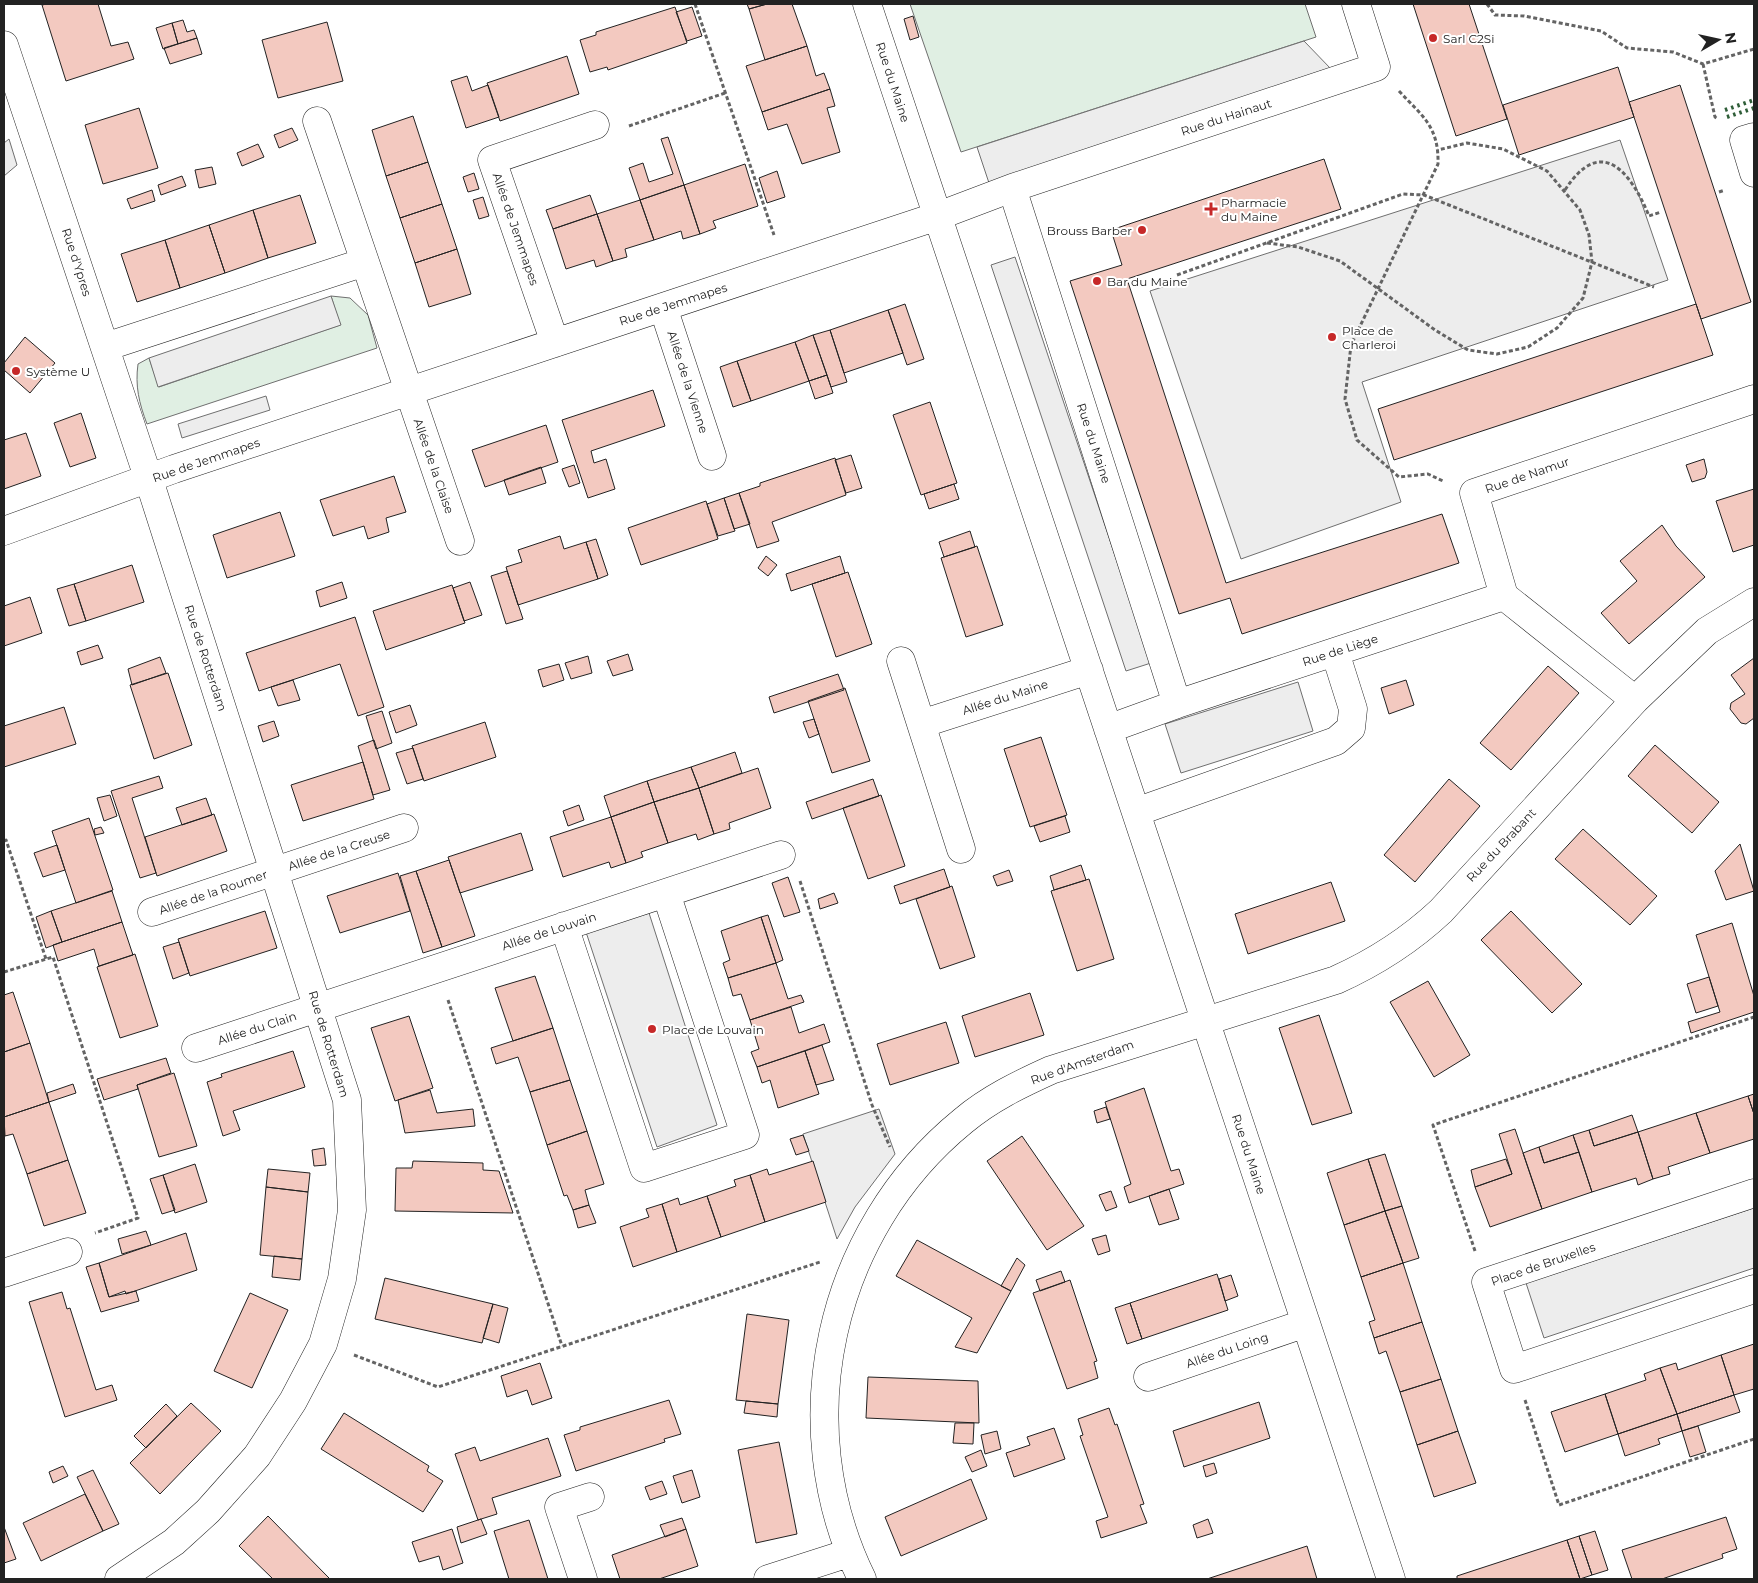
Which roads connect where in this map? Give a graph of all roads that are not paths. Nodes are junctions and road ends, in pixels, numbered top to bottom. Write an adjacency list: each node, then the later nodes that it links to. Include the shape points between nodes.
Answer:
1 (867, 4): 9 (street, Rue du Maine)
2 (1356, 4): 8 (street, Rue du Hainaut, via 1376,67)
3 (4, 46): 13 (street, Rue d'Ypres)
4 (316, 121): 10 (street)
5 (595, 125): 12 (street, Allée de Jemmapes, via 492,160)
6 (1749, 138): 7 (street)
7 (1754, 173)
8 (1012, 188): 9 (street); 26 (street, Rue du Maine)
9 (938, 216): 11 (street, Rue de Jemmapes); 24 (street, Rue du Maine)
10 (365, 262): 13 (street); 14 (street)
11 (663, 307): 12 (street, Rue de Jemmapes); 16 (street, Allée de la Vienne)
12 (554, 343): 14 (street, Rue de Jemmapes)
13 (105, 347): 17 (street, Rue d'Ypres)
14 (408, 392): 17 (street, Rue de Jemmapes); 19 (street, Allée de la Claise)
15 (1754, 399): 20 (street, Rue de Namur, via 1474,493)
16 (712, 456)
17 (149, 480): 18 (street, Rue de Jemmapes); 33 (street, Rue de Rotterdam)
18 (4, 531)
19 (460, 541)
20 (1504, 596): 22 (street, Rue de Liège); 25 (street)
21 (1754, 602): 25 (street, Rue du Brabant, via 1707,631)
22 (1335, 652): 26 (street, Rue de Liège); 29 (street, via 1353,709 1350,728 1336,741)
23 (901, 661): 27 (street)
24 (1089, 670): 27 (street, Allée du Maine); 28 (street, Rue du Maine)
25 (1635, 700): 38 (street, Rue du Brabant, via 1441,911 1396,949 1369,966 1336,980)
26 (1177, 704): 28 (street)
27 (921, 724): 31 (street)
28 (1108, 729): 29 (street, Rue du Maine)
29 (1136, 812): 38 (street, Rue du Maine)
30 (404, 828): 33 (street, Allée de la Creuse)
31 (961, 849)
32 (781, 855): 34 (street, Allée de Louvain)
33 (274, 871): 35 (street, Allée de la Roumer); 37 (street, Rue de Rotterdam)
34 (666, 893): 36 (street, Allée de Louvain); 36 (street, via 745,1135 644,1168)
35 (152, 912)
36 (564, 926): 37 (street, Allée de Louvain)
37 (318, 1008): 39 (street, Allée du Clain); 48 (street, Rue de Rotterdam, via 348,1100 352,1210 342,1279 322,1344 293,1401 257,1456 208,1511 174,1542)
38 (1205, 1020): 44 (street, Rue du Maine); 47 (street, Rue d'Amsterdam, via 1051,1070 1006,1091 962,1121 904,1180 882,1211 845,1288 832,1332 825,1380 825,1460)
39 (196, 1048)
40 (1754, 1192): 43 (street, Place de Bruxelles, via 1486,1282 1514,1369)
41 (68, 1252): 42 (street)
42 (6, 1265)
43 (1754, 1289)
44 (1306, 1323): 45 (street, Allée du Loing); 52 (street, Rue du Maine)
45 (1148, 1377)
46 (590, 1497): 49 (street, via 559,1507)
47 (849, 1553): 50 (street); 51 (street, Rue d'Amsterdam)
48 (119, 1579)
49 (583, 1579)
50 (768, 1579)
51 (862, 1579)
52 (1391, 1579)

